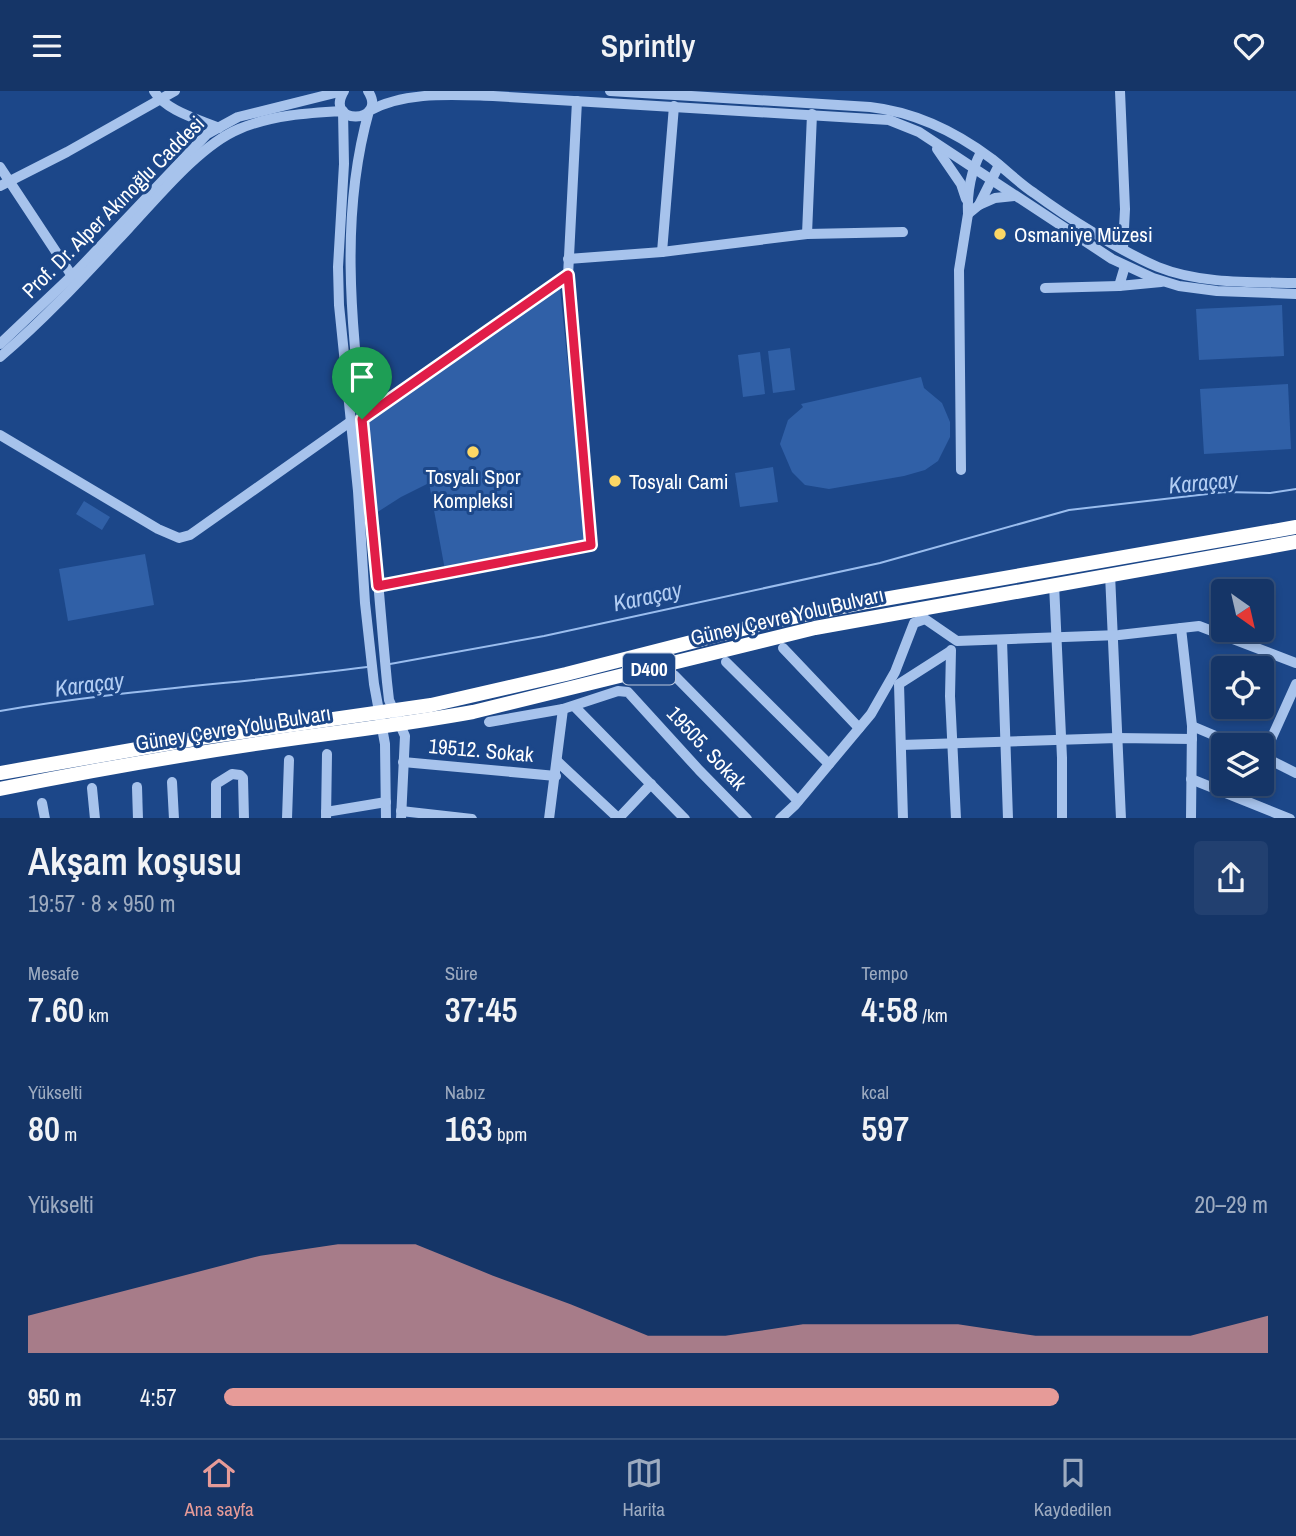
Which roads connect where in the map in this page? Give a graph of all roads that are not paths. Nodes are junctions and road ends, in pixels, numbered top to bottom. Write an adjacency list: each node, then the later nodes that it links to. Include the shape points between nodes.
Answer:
1 (175, 91): 6 (street)
2 (368, 91): 10 (street)
3 (610, 91): 17 (street, via 891,109 932,123)
4 (1120, 91): 28 (street)
5 (339, 92): 9 (street); 14 (street, Prof. Dr. Alper Akınoğlu Caddesi, via 238,117)
6 (156, 95): 14 (street); 22 (street, via 67,152)
7 (577, 101): 8 (street); 10 (street, via 439,95 398,100); 30 (street)
8 (674, 106): 12 (street); 29 (street)
9 (343, 111): 10 (street, Prof. Dr. Alper Akınoğlu Caddesi, via 356,118); 11 (street, Prof. Dr. Alper Akınoğlu Caddesi); 13 (street)
10 (369, 111): 41 (street, via 354,189 349,276)
11 (329, 112): 13 (street); 16 (street, Prof. Dr. Alper Akınoğlu Caddesi, via 279,117)
12 (812, 114): 15 (street, via 889,120); 27 (street)
13 (343, 126): 42 (street, via 338,267)
14 (218, 127): 16 (street); 33 (street, Prof. Dr. Alper Akınoğlu Caddesi)
15 (919, 132): 20 (street); 25 (street, via 943,154 961,184)
16 (228, 135): 40 (street, Prof. Dr. Alper Akınoğlu Caddesi, via 157,197 33,329)
17 (981, 152): 18 (street); 20 (street)
18 (999, 165): 21 (street); 28 (street, via 1056,209)
19 (0, 167): 22 (street)
20 (973, 169): 21 (street); 25 (street)
21 (990, 180): 23 (street); 24 (street)
22 (4, 184): 33 (street)
23 (1014, 196): 24 (street); 31 (street)
24 (979, 205): 25 (street)
25 (968, 209): 44 (street, via 959,270)
26 (903, 232): 27 (street)
27 (807, 235): 29 (street)
28 (1123, 249): 35 (street, via 1175,272 1241,282)
29 (662, 252): 30 (street)
30 (568, 259): 32 (street)
31 (1125, 266): 34 (street); 36 (street)
32 (568, 275): 41 (street); 49 (street, via 591,545)
33 (72, 276): 39 (street, Prof. Dr. Alper Akınoğlu Caddesi)
34 (1164, 282): 36 (street); 38 (street, via 1217,291)
35 (1296, 283)
36 (1119, 286): 37 (street)
37 (1045, 288)
38 (1296, 294)
39 (0, 344)
40 (0, 357)
41 (362, 419): 42 (street); 49 (street)
42 (350, 422): 43 (street, via 207,525 179,538); 64 (street)
43 (0, 436)
44 (961, 471)
45 (1296, 527): 63 (highway, Güney Çevre Yolu Bulvarı / D400, via 855,604)
46 (1296, 541): 47 (highway, Güney Çevre Yolu Bulvarı / D400)
47 (1110, 574): 48 (highway, Güney Çevre Yolu Bulvarı / D400); 51 (street)
48 (1054, 585): 52 (street); 66 (highway, Güney Çevre Yolu Bulvarı / D400, via 815,628 473,712)
49 (378, 586): 63 (street)
50 (1181, 628): 51 (street); 58 (street, via 1199,626); 67 (street)
51 (1112, 635): 52 (street); 72 (street)
52 (1057, 638): 53 (street); 74 (street)
53 (1002, 640): 54 (street); 75 (street)
54 (957, 641): 56 (street); 69 (street, via 925,619 914,623 895,672)
55 (783, 648): 69 (street)
56 (949, 652): 76 (street); 77 (street, via 899,684)
57 (726, 662): 83 (street)
58 (1296, 663)
59 (674, 675): 93 (street)
60 (1296, 684): 70 (street)
61 (574, 706): 62 (street, 19505. Sokak); 89 (street); 110 (street, 19505. Sokak, via 618,691 633,695)
62 (563, 709): 65 (street, 19505. Sokak); 80 (street)
63 (393, 711): 64 (highway, Güney Çevre Yolu Bulvarı / D400); 66 (street)
64 (378, 712): 68 (street); 84 (highway, Güney Çevre Yolu Bulvarı / D400)
65 (489, 722)
66 (398, 725): 68 (highway, Güney Çevre Yolu Bulvarı / D400); 81 (street, via 405,736)
67 (1192, 726): 71 (street); 73 (street)
68 (382, 727): 92 (highway, Güney Çevre Yolu Bulvarı / D400); 94 (street)
69 (859, 728): 83 (street)
70 (1273, 733)
71 (1211, 734)
72 (1117, 739): 73 (street); 74 (street); 116 (street)
73 (1192, 739): 87 (street)
74 (1061, 740): 75 (street); 115 (street)
75 (1005, 742): 76 (street); 114 (street)
76 (952, 744): 77 (street); 113 (street)
77 (901, 745): 112 (street)
78 (327, 754): 96 (street)
79 (289, 760): 104 (street)
80 (557, 761): 86 (street); 108 (street)
81 (403, 762): 86 (street, 19512. Sokak); 97 (street)
82 (1274, 763): 85 (street)
83 (829, 764): 93 (street)
84 (0, 773)
85 (1296, 773)
86 (556, 776): 107 (street)
87 (1191, 779): 117 (street); 118 (street)
88 (172, 782): 101 (street)
89 (650, 784): 108 (street); 109 (street)
90 (92, 787): 99 (street)
91 (137, 787): 100 (street)
92 (0, 789)
93 (798, 801): 111 (street)
94 (386, 802): 96 (street); 105 (street)
95 (42, 803): 98 (street)
96 (326, 815)
97 (401, 815): 106 (street)
98 (45, 818)
99 (95, 818)
100 (138, 818)
101 (174, 818)
102 (216, 818): 103 (street, via 216,784 232,774 243,778)
103 (244, 818)
104 (287, 818)
105 (386, 818)
106 (472, 818)
107 (549, 818)
108 (618, 818)
109 (685, 818)
110 (747, 818)
111 (780, 818)
112 (903, 818)
113 (956, 818)
114 (1008, 818)
115 (1062, 818)
116 (1121, 818)
117 (1191, 818)
118 (1290, 818)

